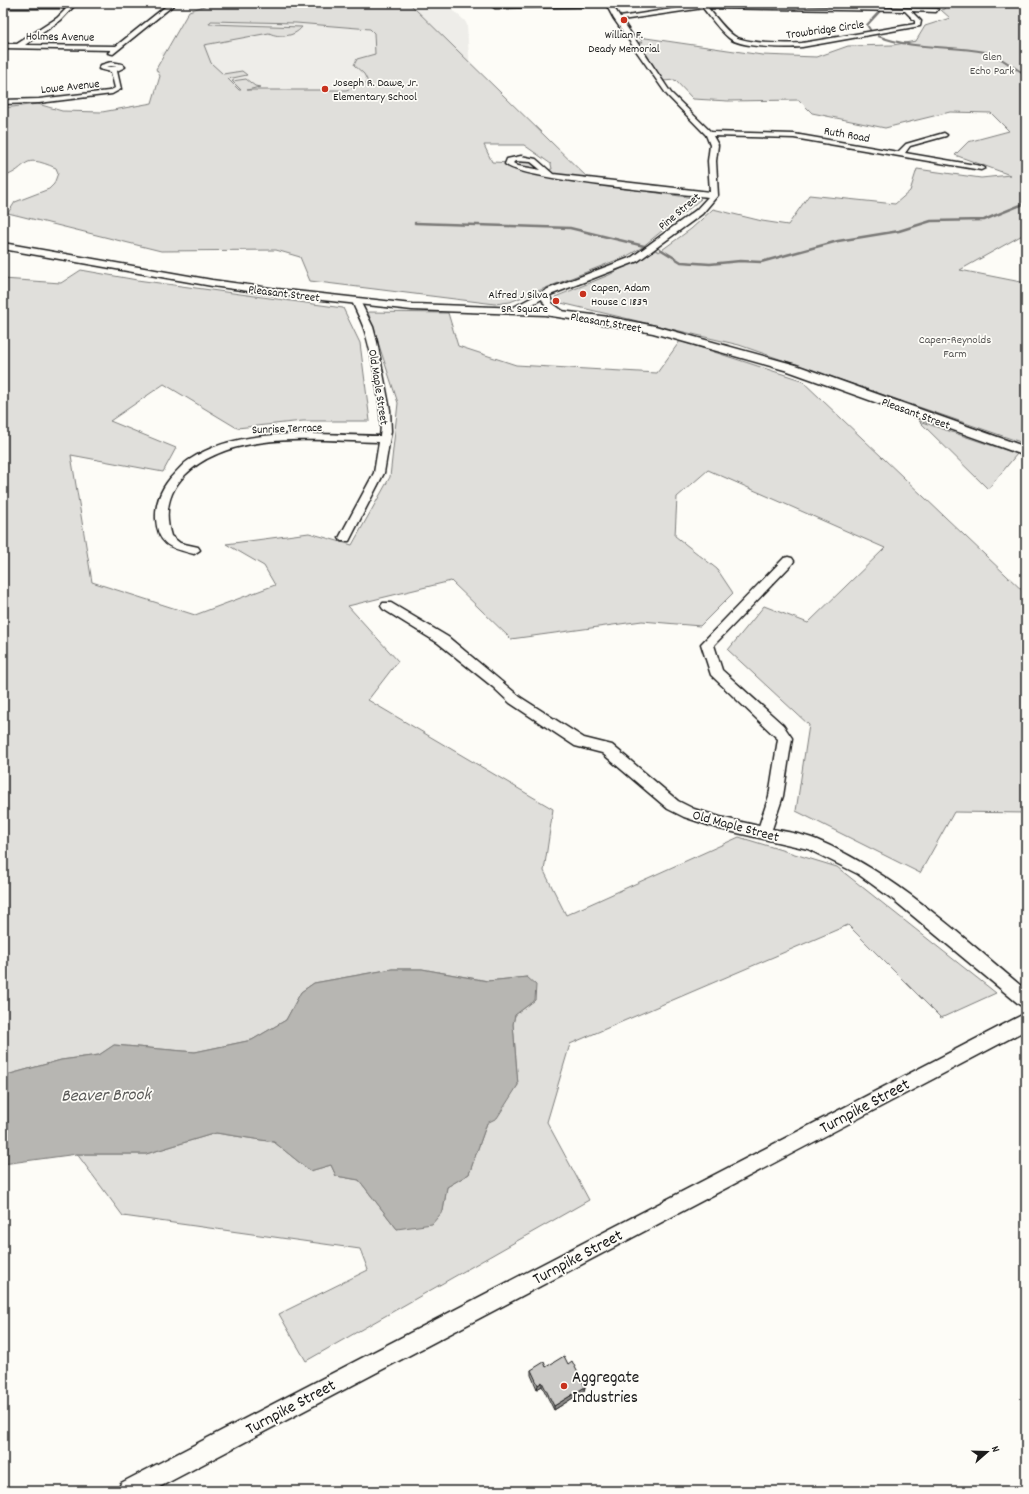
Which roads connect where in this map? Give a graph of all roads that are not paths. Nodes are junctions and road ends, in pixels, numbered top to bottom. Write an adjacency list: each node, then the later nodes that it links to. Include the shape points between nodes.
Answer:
1 (173, 3): 12 (street)
2 (609, 4): 5 (street); 9 (street)
3 (73, 5): 4 (street); 11 (street, via 59,19)
4 (3, 6)
5 (495, 6)
6 (704, 6): 7 (street); 7 (street, Trowbridge Circle, via 732,38 787,46 918,25 918,21); 9 (street, via 645,17)
7 (906, 9): 8 (street)
8 (936, 10)
9 (617, 18): 16 (street, via 669,94)
10 (3, 46): 11 (street, Holmes Avenue)
11 (19, 46): 12 (street, Holmes Avenue)
12 (118, 48): 13 (street)
13 (108, 55)
14 (114, 70): 15 (street, Lowe Avenue, via 119,87 113,92 39,101)
15 (3, 102)
16 (709, 134): 18 (street, Ruth Road, via 794,136); 21 (street, Pine Street, via 714,145)
17 (944, 134): 18 (street, via 908,145)
18 (900, 154): 19 (street, Ruth Road)
19 (981, 168)
20 (548, 174): 21 (street)
21 (714, 195): 23 (street, Pine Street, via 699,212 635,259)
22 (3, 246): 24 (main road, Pleasant Street, via 212,283)
23 (546, 294): 25 (street, Pine Street); 26 (street, via 549,305)
24 (356, 301): 25 (main road, Pleasant Street, via 412,307); 27 (street, Old Maple Street, via 372,342 385,410)
25 (515, 310): 26 (main road, Pleasant Street)
26 (560, 314): 28 (main road, Pleasant Street, via 655,330 757,357)
27 (385, 439): 29 (street, Old Maple Street, via 379,473); 30 (street, Sunrise Terrace, via 261,440 228,446 198,459 180,472 169,487 161,512 166,538 176,546)
28 (1026, 452)
29 (345, 538)
30 (194, 550)
31 (788, 561): 33 (street, via 708,644 716,672 778,729 784,738 776,796)
32 (387, 606): 33 (street, Old Maple Street, via 443,640 528,709 580,742 607,749 674,805 720,823)
33 (764, 832): 34 (street, Old Maple Street, via 810,844 863,870 901,896)
34 (1026, 1000)
35 (1026, 1021): 36 (street, Turnpike Street)
36 (129, 1491)

